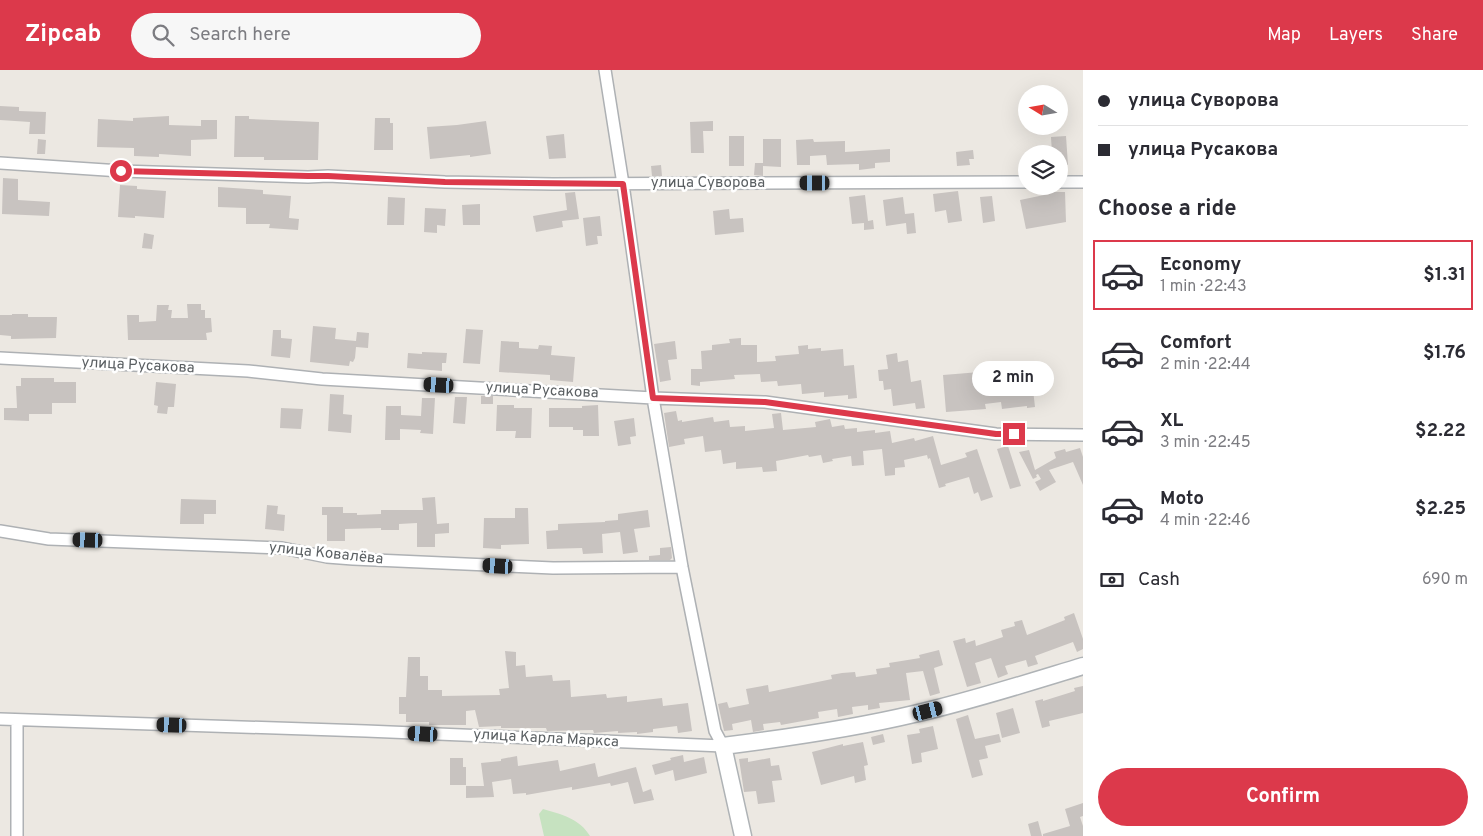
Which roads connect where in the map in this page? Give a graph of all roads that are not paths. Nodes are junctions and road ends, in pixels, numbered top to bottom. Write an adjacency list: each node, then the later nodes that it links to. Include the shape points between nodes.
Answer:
1 (605, 70): 6 (street)
2 (0, 164): 6 (street, улица Суворова, via 445,182)
3 (1018, 182): 6 (street, улица Суворова)
4 (1068, 182): 5 (street)
5 (1083, 182)
6 (623, 184): 8 (street)
7 (0, 358): 8 (street, улица Русакова)
8 (653, 398): 9 (street, улица Русакова, via 765,402 996,434); 11 (street)
9 (1083, 435)
10 (0, 531): 11 (street, улица Ковалёва, via 49,539 282,548 353,559 553,568)
11 (682, 567): 15 (street, via 715,731)
12 (1083, 666): 15 (street, улица Карла Маркса, via 974,700 912,715 822,733)
13 (0, 719): 14 (street, улица Карла Маркса)
14 (18, 720): 15 (street, улица Карла Маркса); 16 (street)
15 (722, 746): 17 (street)
16 (17, 836)
17 (743, 836)

